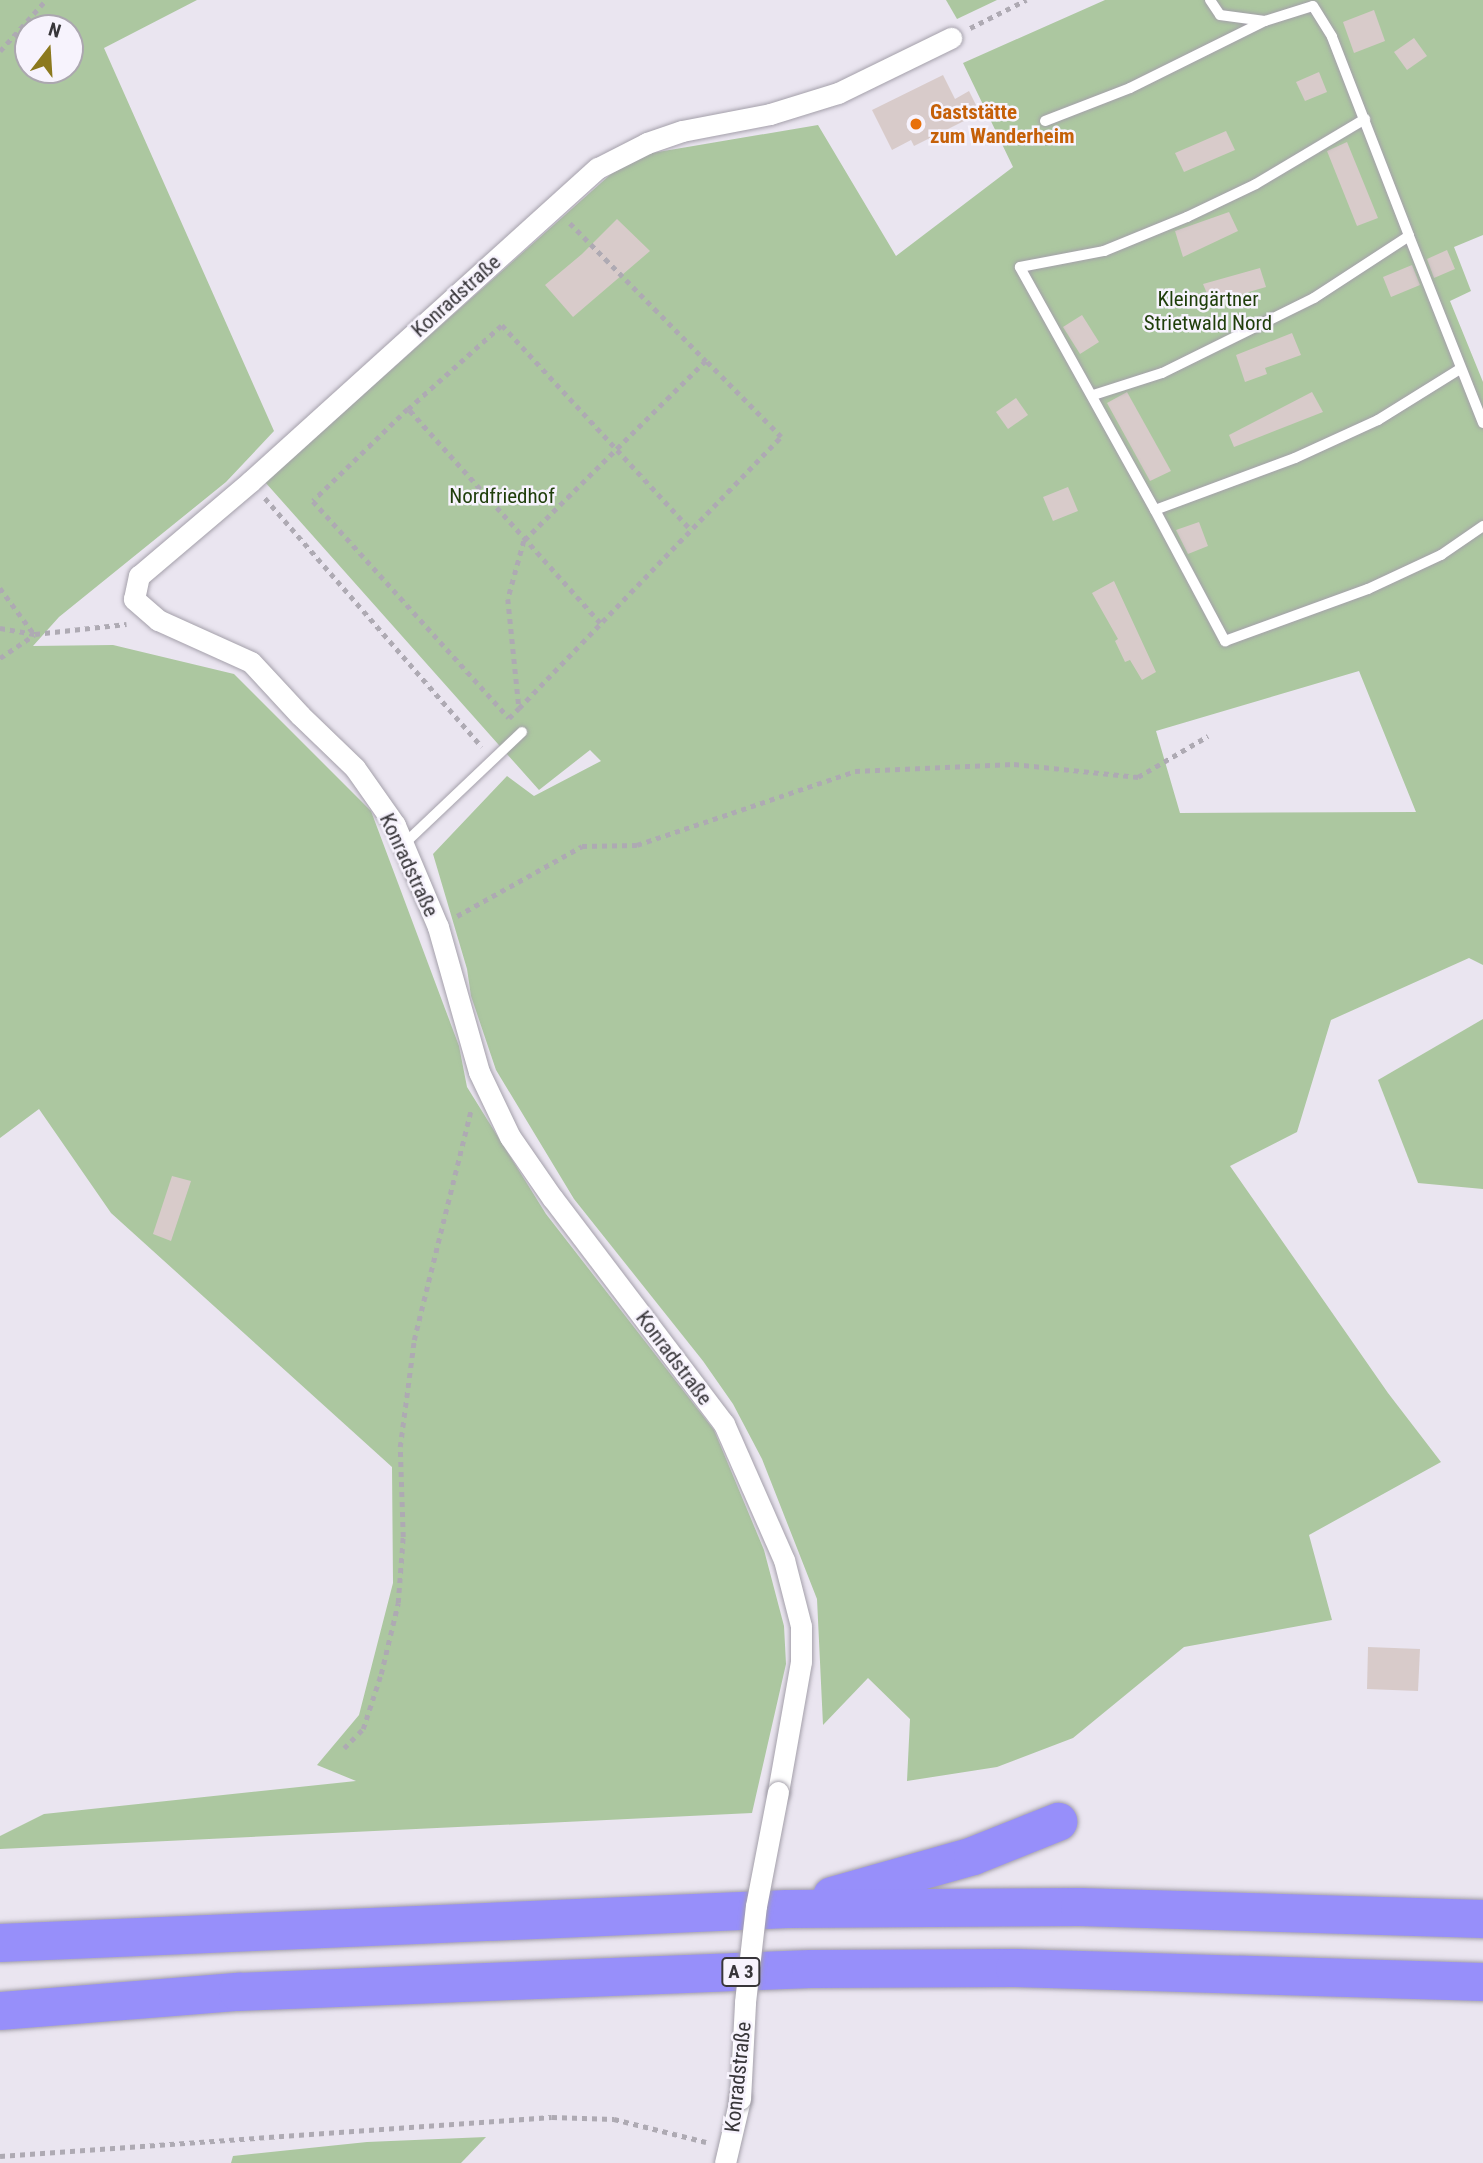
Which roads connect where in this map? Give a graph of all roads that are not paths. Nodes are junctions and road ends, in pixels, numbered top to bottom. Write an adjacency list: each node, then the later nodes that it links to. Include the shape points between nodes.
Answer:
1 (1210, 0): 2 (lane, via 1220,15)
2 (1265, 21): 4 (lane, via 1313,6 1332,37); 5 (lane, via 1130,88)
3 (951, 38): 13 (street, Konradstraße, via 838,93 770,114 682,131 598,168 139,576 134,598 158,620 251,662 355,768 395,825)
4 (1365, 119): 6 (lane); 8 (lane, via 1256,184 1187,217 1104,251 1020,267)
5 (1045, 121)
6 (1409, 236): 7 (lane); 8 (lane, via 1314,298 1162,373)
7 (1460, 369): 9 (lane); 10 (lane, via 1378,420 1295,458)
8 (1093, 395): 10 (lane)
9 (1483, 423)
10 (1155, 510): 11 (lane, via 1225,641 1368,589 1441,555)
11 (1483, 526)
12 (522, 732): 13 (lane)
13 (403, 845): 20 (street, Konradstraße, bridge, via 438,927 479,1072 510,1137 724,1424 784,1560 801,1626 801,1661 755,1919 740,2099)
14 (1058, 1822): 15 (highway, via 973,1856)
15 (787, 1909): 16 (highway, via 1106,1907); 17 (highway)
16 (1483, 1919)
17 (0, 1944)
18 (1483, 1982): 19 (highway, A 3, via 1015,1968 811,1969 238,1992)
19 (0, 2011)
20 (728, 2155)

